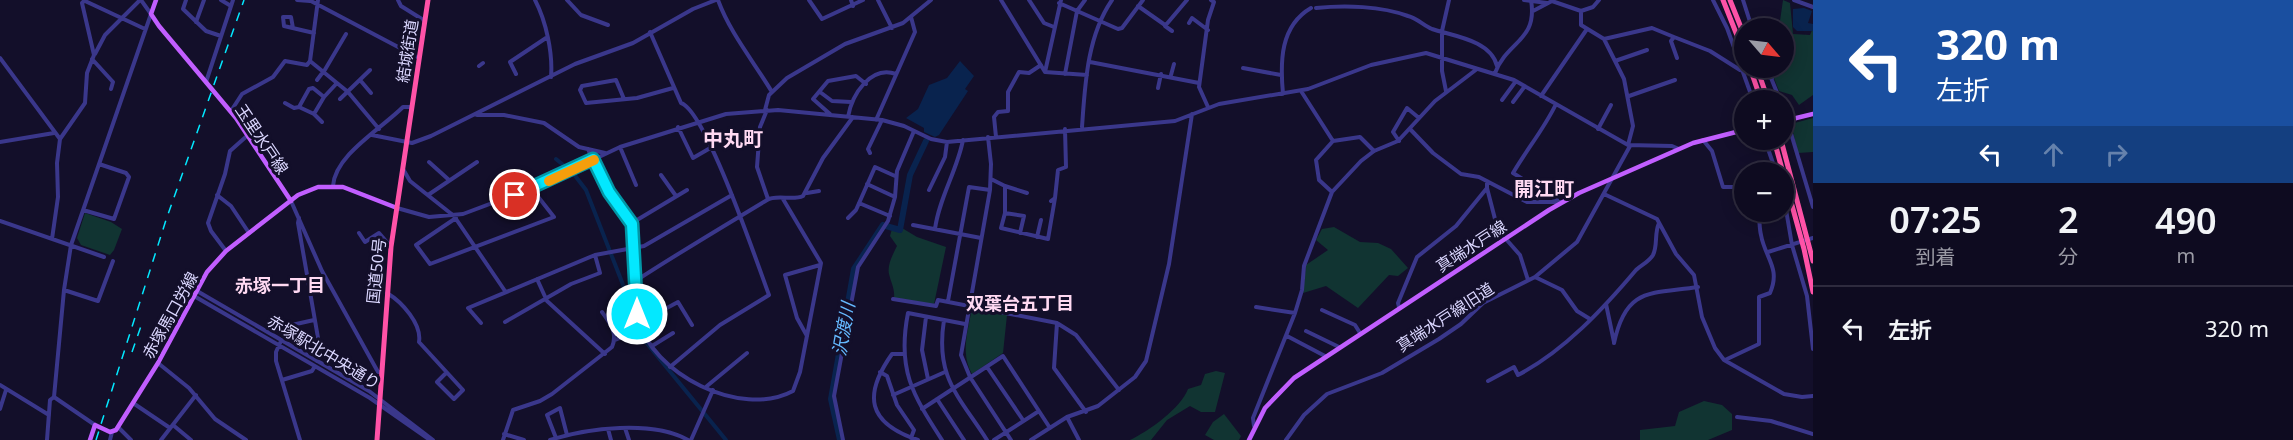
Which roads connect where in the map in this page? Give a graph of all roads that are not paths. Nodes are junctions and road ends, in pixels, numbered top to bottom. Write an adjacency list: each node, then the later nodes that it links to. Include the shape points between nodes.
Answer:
1 (140, 0): 46 (street); 48 (street)
2 (156, 0): 46 (main road)
3 (186, 0): 53 (street, via 183,9)
4 (204, 0): 53 (street)
5 (221, 0): 39 (street)
6 (233, 0): 39 (street)
7 (297, 0): 8 (street)
8 (310, 0): 37 (street)
9 (398, 0): 51 (street)
10 (428, 0): 51 (highway, 結城街道)
11 (535, 0): 71 (street)
12 (567, 0): 55 (street, via 581,15)
13 (717, 0): 65 (street); 115 (street, via 729,26)
14 (809, 0): 40 (street, via 822,19)
15 (850, 0): 40 (street)
16 (863, 0): 40 (street)
17 (879, 0): 59 (street)
18 (931, 0): 47 (street)
19 (1002, 0): 85 (street)
20 (1029, 0): 57 (street, via 1044,23)
21 (1085, 0): 43 (street)
22 (1112, 0): 52 (street)
23 (1143, 0): 41 (street)
24 (1186, 0): 56 (street)
25 (1211, 0): 62 (street, via 1214,2)
26 (1449, 0): 64 (street)
27 (1524, 0): 28 (street)
28 (1531, 0): 38 (street); 44 (street)
29 (1599, 0): 45 (street)
30 (1713, 0): 73 (street)
31 (1723, 0): 60 (highway)
32 (1730, 0): 49 (highway)
33 (1743, 0): 50 (street)
34 (1794, 0): 42 (street)
35 (85, 1): 48 (street); 76 (street, via 83,15 91,34)
36 (1060, 1): 43 (street); 57 (street)
37 (318, 2): 67 (street); 79 (street)
38 (1547, 3): 44 (street); 45 (street)
39 (231, 6): 69 (street)
40 (853, 6)
41 (1138, 6): 52 (street, via 1122,28); 56 (street)
42 (1813, 7)
43 (1077, 11): 52 (street); 95 (street)
44 (1533, 11): 86 (street, via 1529,32)
45 (1581, 11): 63 (street, via 1581,24)
46 (151, 14): 61 (street); 107 (main road, 玉里水戸線)
47 (911, 17): 59 (street); 94 (street, via 915,32)
48 (119, 18): 61 (street); 76 (street)
49 (1737, 18)
50 (1749, 18)
51 (425, 21): 79 (highway, 結城街道)
52 (1100, 21): 82 (street)
53 (196, 22): 69 (street)
54 (1189, 23): 62 (street, via 1192,18)
55 (608, 25)
56 (1165, 26): 66 (street)
57 (1054, 27): 90 (street)
58 (293, 28): 67 (street)
59 (892, 28): 115 (street, via 835,50 787,78)
60 (1734, 28)
61 (145, 29): 182 (street)
62 (1208, 30): 106 (street)
63 (1587, 30): 72 (street); 120 (street)
64 (1442, 31): 75 (street); 86 (street, via 1480,47 1492,55); 99 (street, via 1408,16 1355,7 1314,8 1297,19 1288,32 1280,62)
65 (650, 32): 100 (street); 110 (street)
66 (1172, 32)
67 (314, 33): 80 (street)
68 (346, 34): 91 (street)
69 (221, 36): 107 (street)
70 (1674, 37): 72 (street, via 1652,28); 77 (street, via 1671,41); 83 (street)
71 (546, 38): 93 (street, via 510,62); 100 (street)
72 (1604, 39): 81 (street)
73 (1734, 44)
74 (1647, 50): 81 (street)
75 (1444, 56): 88 (street); 113 (street, via 1403,56); 117 (street)
76 (93, 57): 112 (street, via 113,82); 160 (street, via 87,73 85,104)
77 (1677, 57)
78 (0, 58): 155 (street)
79 (420, 58): 131 (highway, 結城街道)
80 (310, 61): 91 (street); 135 (street, via 304,65 285,61 273,77 242,94)
81 (1615, 61): 121 (street)
82 (1090, 62): 96 (street); 97 (street)
83 (1734, 63)
84 (1174, 64): 98 (street)
85 (1041, 65): 90 (street); 159 (street, via 1029,73 1019,72 1008,92 1008,111 998,112 994,117)
86 (1497, 66): 92 (street)
87 (1243, 68): 99 (street)
88 (1477, 69): 92 (street); 117 (street)
89 (370, 70): 101 (street)
90 (1045, 72): 95 (street)
91 (323, 73): 103 (street); 105 (street)
92 (1495, 73): 104 (street)
93 (516, 74)
94 (896, 74): 108 (street, via 884,70 874,73); 144 (street)
95 (1065, 74): 97 (street)
96 (1161, 74): 98 (street); 111 (street)
97 (1087, 75): 147 (street)
98 (1170, 75): 106 (street)
99 (1281, 75): 119 (street)
100 (551, 78): 139 (street)
101 (360, 80): 114 (street); 118 (street)
102 (1675, 80): 121 (street)
103 (317, 81)
104 (1516, 81): 109 (street); 125 (street)
105 (337, 83): 114 (street); 122 (street)
106 (1199, 83): 133 (street)
107 (206, 84): 135 (main road, 玉里水戸線)
108 (866, 84): 116 (street, via 856,76 828,81); 126 (street)
109 (1525, 86): 120 (street); 127 (street)
110 (673, 88): 124 (street); 146 (street)
111 (1158, 88)
112 (111, 89)
113 (1301, 91): 119 (street); 163 (street)
114 (348, 92): 123 (street); 149 (street)
115 (772, 92): 134 (street)
116 (820, 92): 126 (street, via 831,101); 140 (street, via 813,99)
117 (1446, 92): 142 (street)
118 (371, 93)
119 (1283, 94): 133 (street)
120 (1541, 96): 129 (street)
121 (1629, 96): 168 (street, via 1633,126)
122 (324, 97): 132 (street, via 309,89); 136 (street)
123 (340, 99)
124 (624, 99): 124 (street, via 586,103 580,90 582,86 616,80)
125 (1502, 100)
126 (851, 102): 141 (street)
127 (1513, 102)
128 (285, 104): 132 (street)
129 (1556, 104): 152 (street); 215 (street, via 1545,129 1534,137 1512,173)
130 (1611, 105): 152 (street)
131 (412, 106): 149 (street, via 403,108); 166 (highway, 国道50号)
132 (299, 107): 136 (street)
133 (1208, 107): 137 (street)
134 (766, 110): 140 (street); 146 (street); 211 (street, via 760,127 757,167)
135 (231, 111): 156 (main road, 玉里水戸線)
136 (314, 114): 145 (street)
137 (1191, 114): 147 (street, via 1175,121); 320 (street, via 1170,254 1148,354 1142,369)
138 (1813, 114): 143 (main road)
139 (476, 115): 166 (street, via 431,136); 171 (street, via 504,115 544,123 575,145)
140 (831, 115): 141 (street)
141 (851, 117): 144 (street); 202 (street, via 823,158)
142 (1419, 118): 151 (street); 164 (street, via 1407,108 1401,114 1394,132)
143 (1794, 119)
144 (879, 120): 153 (street); 178 (street)
145 (322, 122)
146 (697, 122): 148 (street); 170 (street)
147 (1082, 127): 150 (street)
148 (678, 128): 169 (street); 170 (street, via 693,158)
149 (379, 129): 157 (street)
150 (1065, 129): 159 (street); 210 (street, via 1066,167 1058,170)
151 (1410, 129): 164 (street); 189 (street, via 1457,172)
152 (1598, 129): 168 (street)
153 (914, 130): 167 (street); 185 (street)
154 (1734, 132): 162 (main road, 真端水戸線)
155 (55, 133): 160 (street); 165 (street)
156 (248, 135): 205 (street, via 230,151); 213 (main road, 玉里水戸線)
157 (372, 135): 166 (street); 192 (street, via 340,164)
158 (988, 137): 159 (street); 161 (street); 186 (street)
159 (996, 137)
160 (60, 139): 242 (street)
161 (963, 140): 167 (street); 233 (street)
162 (1702, 140): 172 (main road, 真端水戸線); 194 (street, via 1712,151 1723,187)
163 (1333, 141): 176 (street, via 1360,137); 201 (street, via 1316,160 1319,180)
164 (1399, 141): 176 (street)
165 (0, 142)
166 (407, 142): 183 (highway, 国道50号)
167 (947, 142): 198 (street, via 945,157)
168 (1629, 145): 172 (street); 188 (street, 真端水戸線旧道)
169 (620, 147): 177 (street); 191 (street)
170 (713, 147): 207 (street)
171 (588, 149): 177 (street); 179 (street)
172 (1680, 149): 188 (main road, 真端水戸線)
173 (1777, 150): 262 (highway)
174 (1784, 150): 253 (highway)
175 (1794, 150): 217 (street)
176 (1374, 152): 201 (street)
177 (605, 153): 179 (street)
178 (870, 153)
179 (593, 159): 196 (street); 231 (street, via 609,192)
180 (429, 162): 187 (street)
181 (477, 162): 187 (street)
182 (99, 164): 219 (street); 219 (street, via 129,174 126,187 114,219)
183 (403, 169): 206 (street, via 410,181); 218 (highway, 国道50号)
184 (661, 175): 208 (street)
185 (896, 176): 190 (street, via 875,167); 209 (street)
186 (991, 179): 193 (street); 199 (street)
187 (449, 180): 206 (street)
188 (1611, 180): 204 (street, 真端水戸線旧道); 215 (main road, 真端水戸線)
189 (1487, 181): 195 (street); 215 (street, via 1527,202)
190 (867, 184): 209 (street); 216 (street)
191 (636, 185)
192 (333, 186): 213 (main road, via 314,188); 218 (main road)
193 (1005, 186): 203 (street); 220 (street)
194 (1734, 187)
195 (1487, 188): 240 (street); 271 (street, via 1456,226 1418,256)
196 (532, 189): 222 (street); 245 (street, via 554,216)
197 (687, 190): 208 (street)
198 (929, 190)
199 (990, 190): 237 (street, via 969,187); 239 (street)
200 (819, 191): 202 (street)
201 (1332, 192): 274 (street, via 1304,266)
202 (806, 193): 212 (street, via 800,198)
203 (1027, 193)
204 (1604, 194): 230 (street); 255 (street, 真端水戸線旧道, via 1581,238)
205 (217, 195): 236 (street, via 231,206); 248 (street, via 208,227)
206 (428, 195): 222 (street)
207 (732, 195): 223 (street); 247 (street)
208 (676, 196): 231 (street)
209 (895, 197): 221 (street)
210 (1055, 198): 214 (street); 238 (street, via 1048,239)
211 (768, 199): 212 (street); 223 (street)
212 (783, 199): 254 (street)
213 (291, 201): 224 (street); 236 (main road, 赤塚馬口労線)
214 (1051, 201)
215 (1560, 201): 240 (main road, 真端水戸線)
216 (859, 202): 221 (street); 225 (street)
217 (1813, 207)
218 (397, 208): 222 (street, via 429,217); 246 (highway, 国道50号)
219 (83, 210): 244 (street)
220 (1005, 213): 235 (street, via 1001,228); 235 (street, via 1024,216)
221 (890, 216): 366 (street, via 858,267 834,396)
222 (455, 217): 245 (street); 245 (street, via 416,245 430,264)
223 (739, 217): 257 (street); 304 (street, via 769,295 720,325)
224 (299, 218): 277 (street); 306 (street, via 367,355)
225 (848, 218)
226 (1041, 220): 238 (street)
227 (0, 221): 242 (street)
228 (1759, 222): 249 (street)
229 (1789, 222): 243 (street)
230 (1659, 223): 259 (street); 268 (street, via 1653,255)
231 (632, 224): 247 (street)
232 (914, 225): 233 (street)
233 (935, 229): 237 (street)
234 (358, 233): 246 (street, via 365,242 379,233)
235 (1020, 233): 238 (street)
236 (249, 234): 248 (main road, 赤塚馬口労線)
237 (960, 234): 239 (street); 267 (street)
238 (1037, 237)
239 (981, 238): 269 (street)
240 (1505, 238): 258 (street, via 1520,255); 271 (main road, 真端水戸線)
241 (1813, 238): 243 (street)
242 (52, 239): 244 (street)
243 (1794, 244): 249 (street); 296 (street, via 1807,296)
244 (71, 245): 251 (street); 260 (street)
245 (476, 246): 261 (street)
246 (391, 247): 264 (highway, 国道50号)
247 (635, 249): 250 (street); 257 (street)
248 (226, 251): 263 (main road, 赤塚馬口労線)
249 (1768, 252): 301 (street, via 1775,282 1770,293 1760,297 1759,344)
250 (595, 255): 256 (street); 265 (street, via 600,273)
251 (104, 257)
252 (113, 261): 260 (street, via 98,302)
253 (1813, 261)
254 (819, 265): 290 (street); 290 (street, via 785,275 797,318)
255 (1534, 277): 258 (street, 真端水戸線旧道); 276 (street, via 1562,290 1577,311)
256 (537, 279): 261 (street); 265 (street)
257 (637, 280): 282 (street)
258 (1528, 280): 376 (street, 真端水戸線旧道, via 1483,303 1456,328 1382,373 1327,394 1304,415)
259 (1698, 287): 268 (street, via 1647,294 1634,300 1618,325 1614,343); 301 (street, via 1702,317)
260 (63, 290): 324 (street)
261 (505, 291): 281 (street, via 468,308)
262 (1813, 292)
263 (195, 293): 289 (street, 赤塚駅北中央通り); 293 (street, 赤塚駅北中央通り); 302 (main road, 赤塚馬口労線)
264 (386, 293): 306 (highway, 国道50号); 309 (street, via 411,314 419,342)
265 (546, 298): 279 (street); 298 (street)
266 (893, 299): 267 (street, via 936,306 938,300)
267 (948, 301): 269 (street)
268 (1606, 304): 276 (street)
269 (968, 306): 280 (street); 283 (street)
270 (1256, 307): 274 (street)
271 (1399, 307): 288 (main road, 真端水戸線)
272 (1322, 310): 288 (street, via 1355,325)
273 (602, 312): 292 (street)
274 (1295, 314): 291 (street)
275 (926, 317): 278 (street); 299 (street, via 908,313); 311 (street, via 922,350)
276 (1590, 319): 313 (street, via 1531,368 1518,375 1514,366)
277 (314, 320): 289 (street, via 274,329); 303 (street, via 321,355)
278 (944, 320): 283 (street); 308 (street, via 940,352)
279 (506, 322)
280 (1057, 322): 320 (street, via 1076,335); 331 (street, via 1054,368)
281 (481, 323)
282 (639, 323): 284 (street, via 678,302); 285 (street)
283 (965, 324): 310 (street, via 961,356)
284 (692, 325)
285 (640, 329): 292 (street); 294 (street)
286 (1306, 331): 295 (street)
287 (673, 333): 294 (street)
288 (1360, 333): 295 (main road, 真端水戸線)
289 (271, 334): 293 (street, 赤塚駅北中央通り)
290 (807, 336): 319 (street, via 793,391 760,400)
291 (1287, 336): 300 (street); 338 (street, via 1253,418)
292 (615, 340): 298 (street)
293 (280, 343): 303 (street, 赤塚駅北中央通り); 312 (street, via 275,357)
294 (652, 346): 304 (street)
295 (1339, 346): 300 (main road, 真端水戸線)
296 (1813, 349)
297 (747, 353): 315 (street)
298 (605, 354): 345 (street, via 540,401 513,410)
299 (903, 354): 307 (street, via 892,354); 316 (street)
300 (1325, 356): 338 (main road, 真端水戸線, via 1278,392)
301 (1724, 360): 323 (street, via 1784,394)
302 (158, 363): 321 (street); 327 (main road, 赤塚馬口労線)
303 (316, 364): 312 (street, via 312,371); 326 (street, 赤塚駅北中央通り)
304 (670, 367): 315 (street)
305 (987, 367): 310 (street); 330 (street, via 1003,356); 335 (street)
306 (382, 372): 326 (highway, 国道50号)
307 (880, 372): 322 (street, via 887,376); 349 (street, via 873,389 874,408 882,420)
308 (945, 372): 311 (street); 317 (street)
309 (445, 374): 309 (street, via 463,390 454,399 437,382)
310 (970, 377): 317 (street); 344 (street)
311 (928, 379): 316 (street)
312 (282, 380): 357 (street)
313 (1488, 381)
314 (0, 385): 318 (street)
315 (707, 386): 319 (street)
316 (910, 388): 322 (street); 329 (street)
317 (953, 388): 325 (street); 370 (street)
318 (6, 389): 328 (street); 332 (street)
319 (713, 390): 365 (street)
320 (1119, 390): 331 (street)
321 (196, 395): 337 (street); 350 (street, via 215,418)
322 (893, 395): 349 (street, via 914,430)
323 (1813, 396)
324 (54, 397): 332 (street, via 50,400); 336 (street)
325 (937, 399): 329 (street); 369 (street)
326 (380, 401): 358 (highway, 国道50号); 359 (street, 赤塚駅北中央通り)
327 (133, 403): 337 (street); 339 (main road, 赤塚馬口労線)
328 (0, 409)
329 (922, 409): 368 (street)
330 (1039, 411): 335 (street); 341 (street)
331 (1086, 411): 333 (street)
332 (49, 415): 351 (street)
333 (1067, 417): 341 (street); 374 (street)
334 (1737, 417): 346 (street, via 1771,421)
335 (1023, 420): 344 (street)
336 (95, 425): 343 (main road); 352 (main road)
337 (172, 426): 355 (street); 356 (street)
338 (1254, 426): 375 (main road, 真端水戸線)
339 (118, 427): 343 (main road, 赤塚馬口労線); 354 (street)
340 (625, 428): 342 (street); 364 (street); 365 (street, via 651,429)
341 (1050, 428): 373 (street)
342 (608, 429): 347 (street); 363 (street)
343 (112, 432): 353 (street)
344 (1006, 432): 371 (street); 372 (street)
345 (504, 434): 360 (street); 361 (street)
346 (1813, 434)
347 (567, 435): 348 (street); 348 (street, via 560,408 547,415)
348 (556, 438): 362 (street)
349 (911, 438): 367 (street)
350 (243, 439)
351 (47, 440)
352 (90, 440)
353 (110, 440)
354 (130, 440)
355 (161, 440)
356 (191, 440)
357 (300, 440)
358 (377, 440)
359 (432, 440)
360 (503, 440)
361 (524, 440)
362 (550, 440)
363 (611, 440)
364 (629, 440)
365 (689, 440)
366 (843, 440)
367 (918, 440)
368 (941, 440)
369 (964, 440)
370 (987, 440)
371 (994, 440)
372 (1011, 440)
373 (1031, 440)
374 (1079, 440)
375 (1249, 440)
376 (1286, 440)

